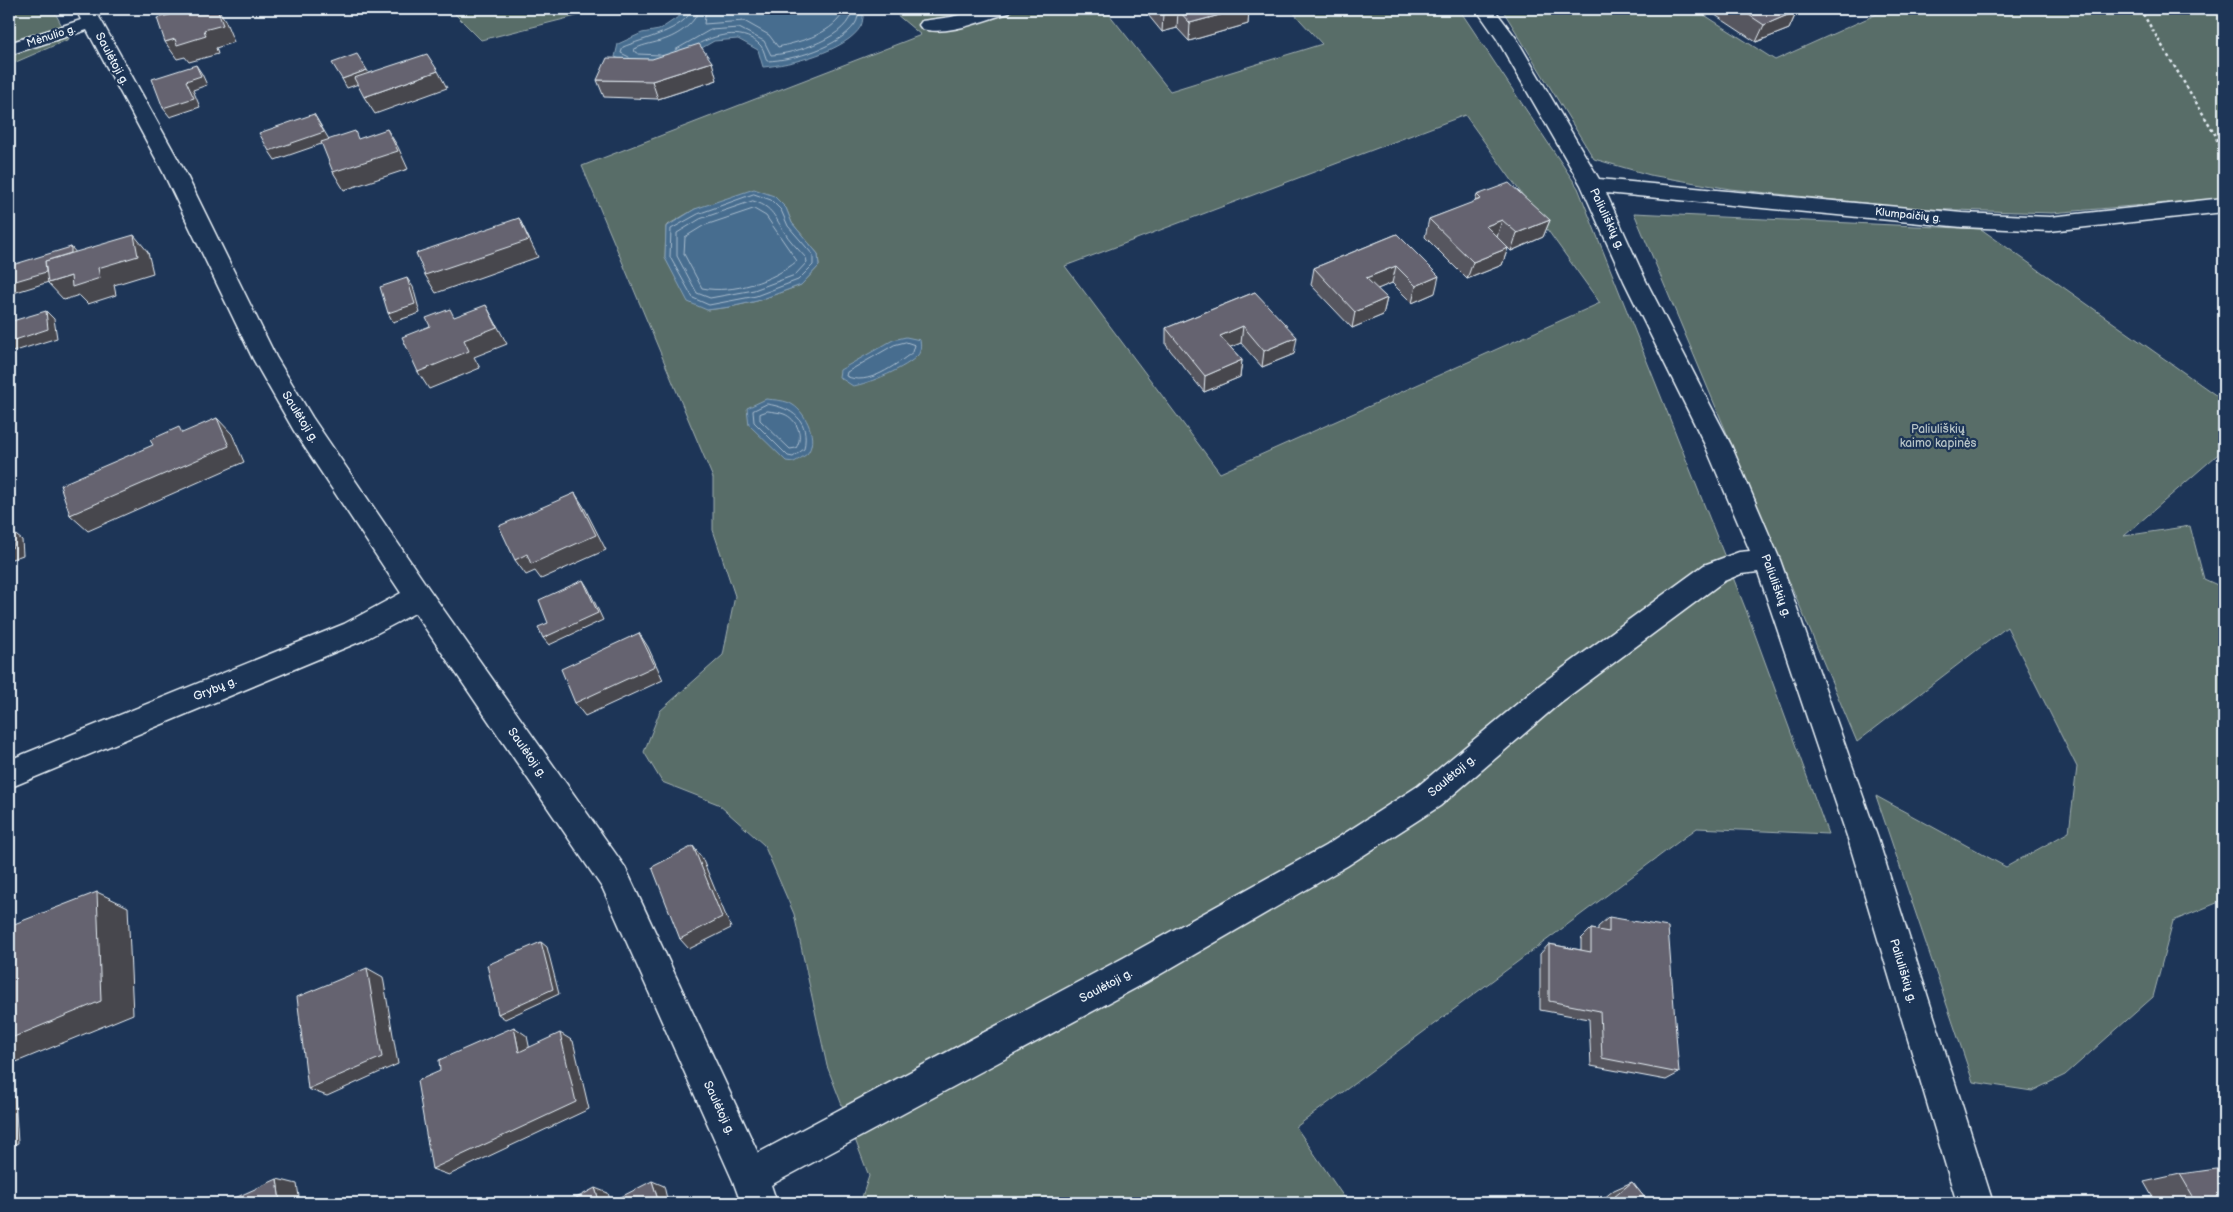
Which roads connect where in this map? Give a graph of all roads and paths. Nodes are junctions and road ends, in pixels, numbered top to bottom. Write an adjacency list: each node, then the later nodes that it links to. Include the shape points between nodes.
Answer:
1 (1002, 9): 5 (street)
2 (1484, 9): 8 (street, Paliuliškių g., via 1506,38)
3 (2140, 9): 7 (path, via 2215,134)
4 (89, 15): 6 (street, Mėnulio g.); 11 (street, Saulėtoji g., via 174,172 265,359 303,424)
5 (929, 26)
6 (9, 49)
7 (2224, 161)
8 (1592, 185): 9 (street, Klumpaičių g., via 1962,220 2050,224); 10 (street, Paliuliškių g., via 1718,446)
9 (2224, 205)
10 (1767, 560): 13 (street, Saulėtoji g., via 1738,562 1714,573 1550,693 1428,796 1336,856); 14 (street, Paliuliškių g., via 1863,839)
11 (419, 598): 12 (street, Grybų g., via 354,632); 13 (street, Saulėtoji g., via 614,878)
12 (9, 774)
13 (754, 1190)
14 (1975, 1203)

